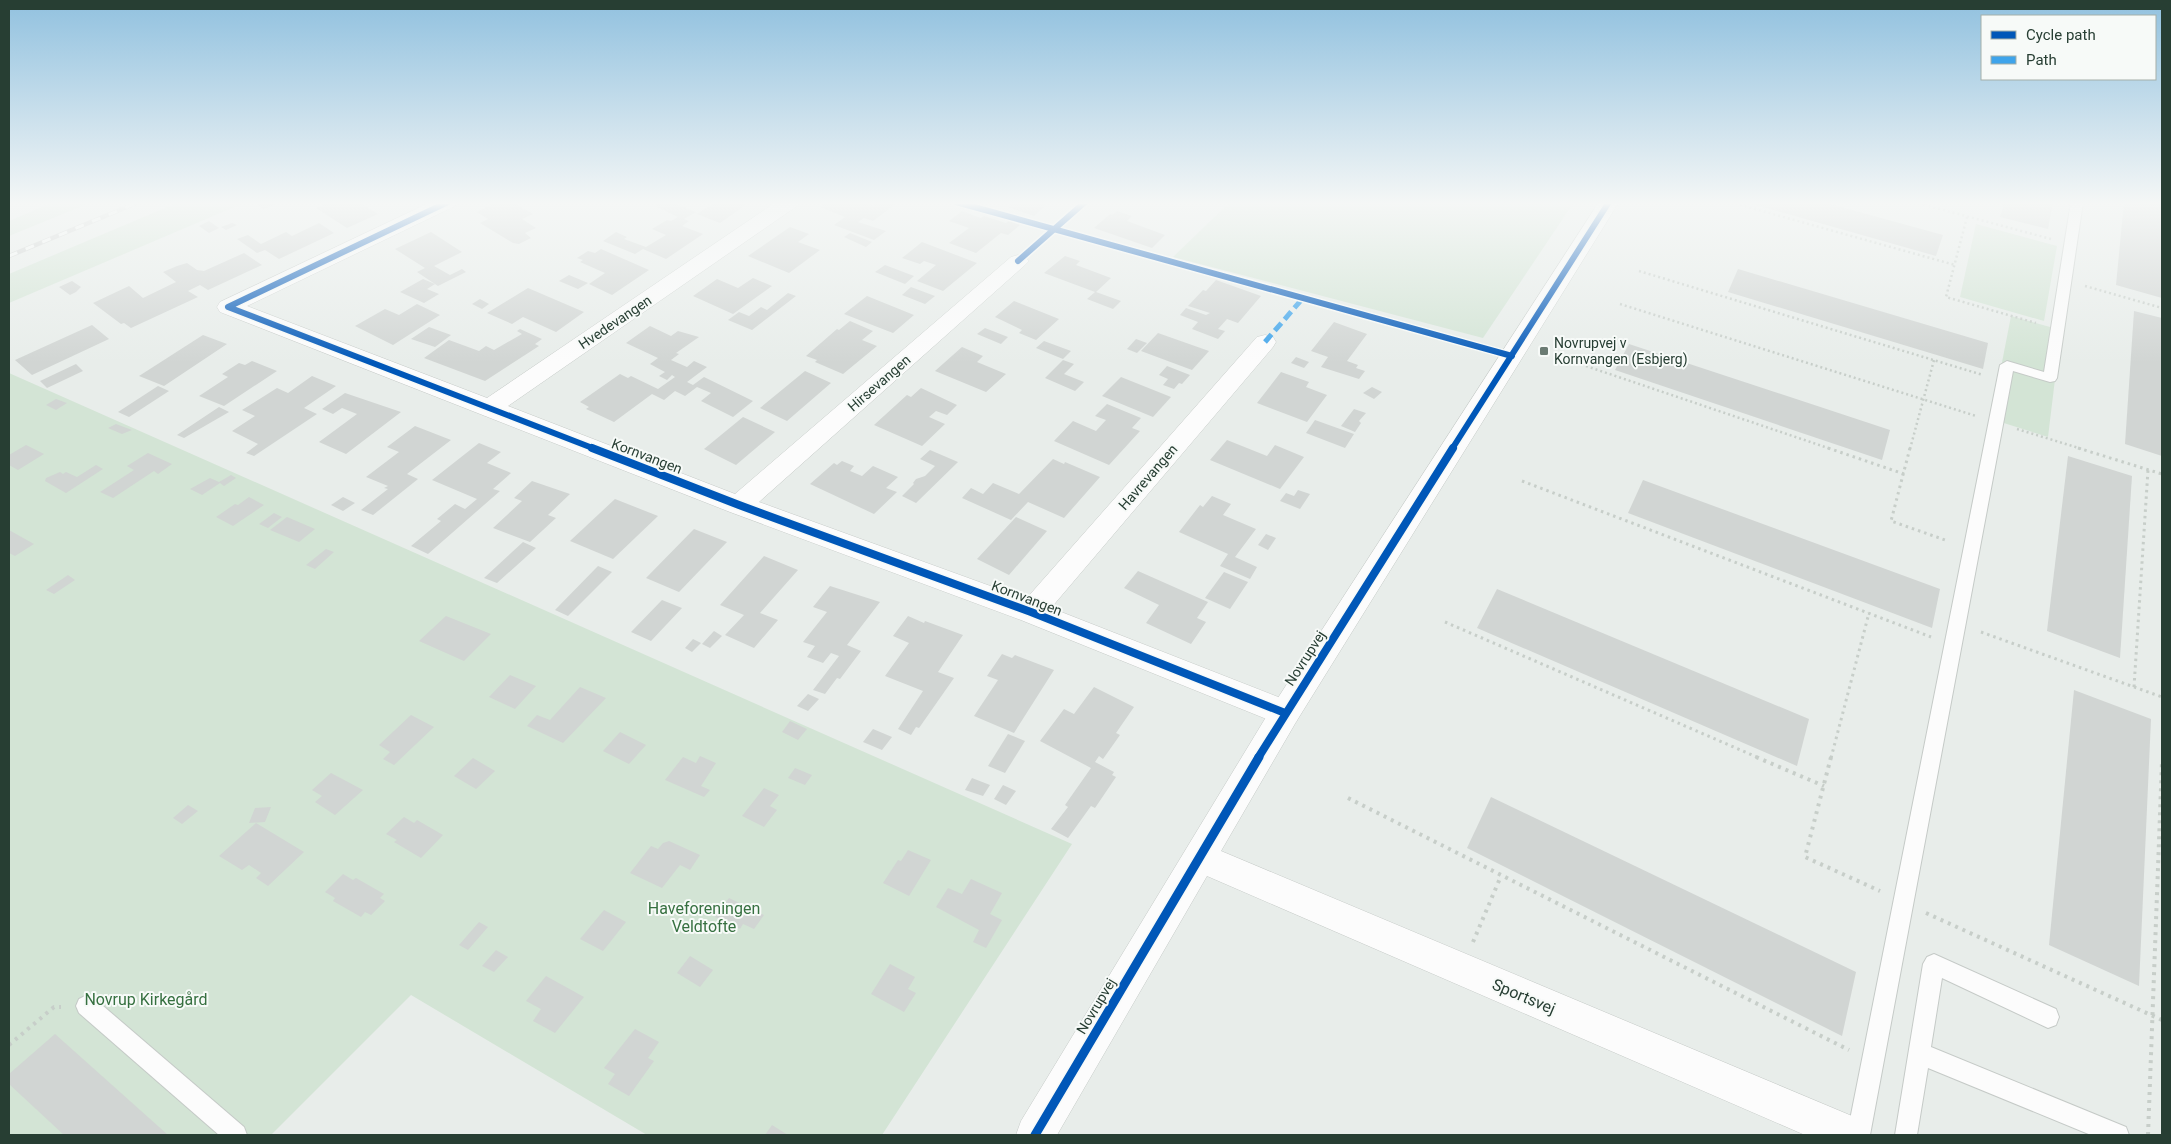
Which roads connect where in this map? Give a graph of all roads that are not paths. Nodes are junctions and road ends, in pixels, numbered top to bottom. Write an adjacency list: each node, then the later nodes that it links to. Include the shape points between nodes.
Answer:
1 (336, 255): 7 (street, Kornvangen, via 228,307)
2 (712, 255): 7 (street, Hvedevangen)
3 (1576, 255): 10 (street, Novrupvej)
4 (2068, 255): 18 (lane, via 2050,378 2007,365)
5 (1018, 261): 8 (street, Hirsevangen)
6 (1265, 342): 9 (street, Havrevangen)
7 (489, 408): 8 (street, Kornvangen)
8 (739, 505): 9 (street, Kornvangen)
9 (1031, 612): 10 (street, Kornvangen)
10 (1285, 713): 11 (street, Novrupvej)
11 (1199, 857): 16 (street, Novrupvej); 17 (street, Sportsvej)
12 (87, 1006): 15 (lane)
13 (2048, 1017): 14 (lane, via 1934,964)
14 (1919, 1052): 19 (lane); 20 (lane)
15 (236, 1135)
16 (1034, 1135)
17 (1850, 1135)
18 (1858, 1135)
19 (1906, 1135)
20 (2118, 1135)

